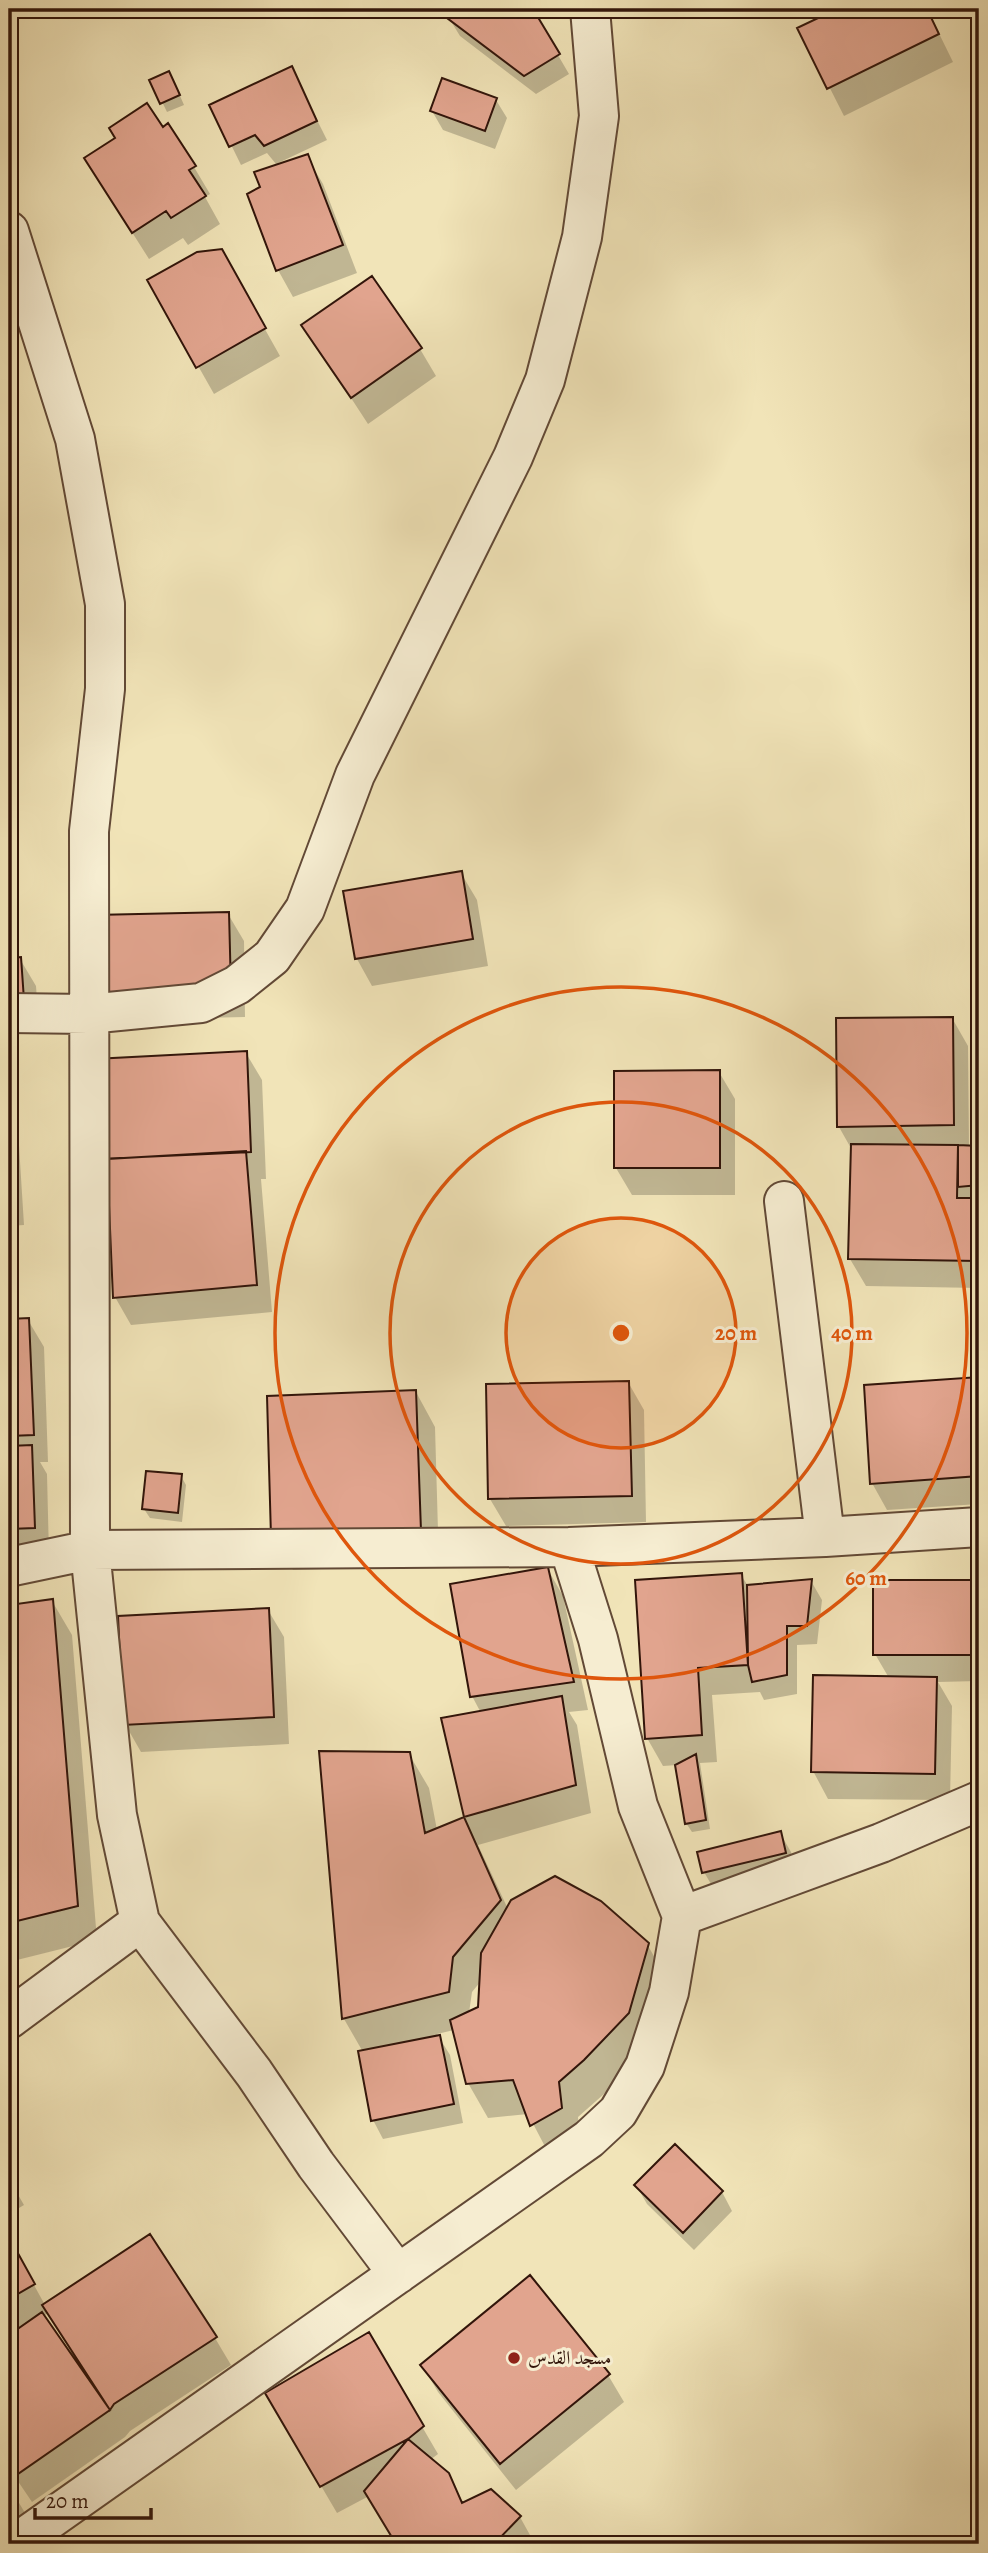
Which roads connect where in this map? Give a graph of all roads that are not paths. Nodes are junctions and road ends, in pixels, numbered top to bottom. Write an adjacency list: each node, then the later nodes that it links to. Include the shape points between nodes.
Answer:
1 (590, 9): 4 (street, via 599,116 582,237 545,380 513,457 355,775 305,909 272,957 237,985 201,1003)
2 (9, 231): 4 (street, via 75,439 106,604 105,689 89,831)
3 (9, 1013): 4 (street)
4 (88, 1014): 9 (street)
5 (784, 1201): 7 (street)
6 (979, 1528): 7 (street)
7 (825, 1537): 8 (street)
8 (569, 1547): 9 (street); 12 (street, via 598,1639 638,1806)
9 (90, 1550): 10 (street); 13 (street, via 117,1815)
10 (9, 1567)
11 (979, 1801): 12 (street, via 881,1843)
12 (682, 1916): 15 (street, via 669,1992 645,2066 618,2112 589,2139)
13 (140, 1922): 14 (street); 15 (street)
14 (9, 2019)
15 (398, 2274): 16 (street)
16 (15, 2544)

